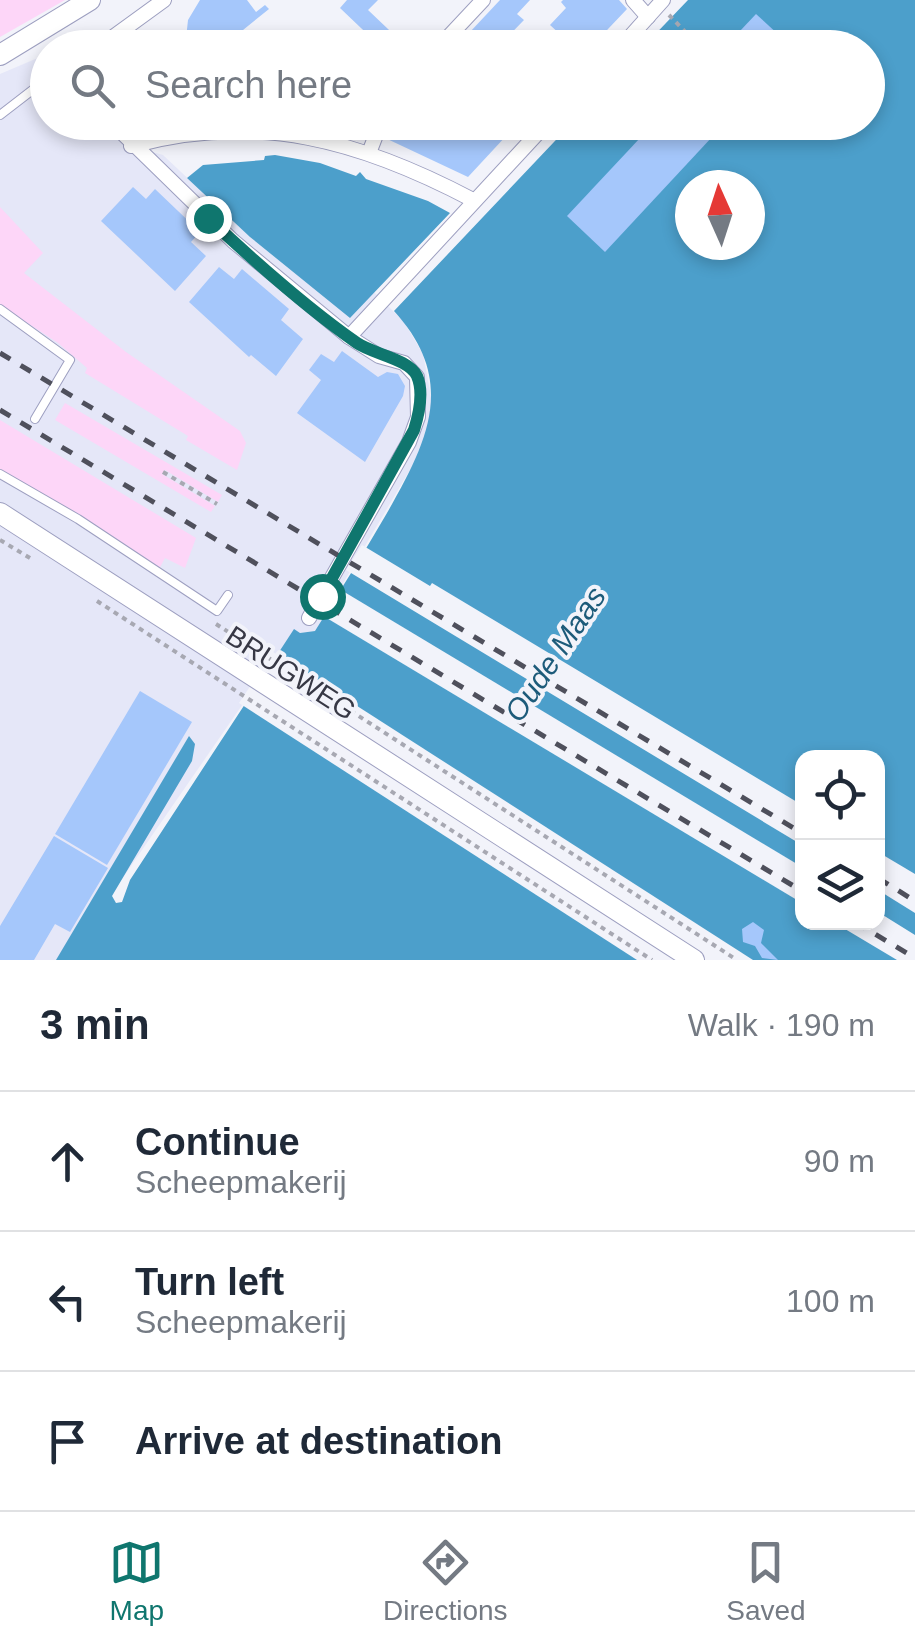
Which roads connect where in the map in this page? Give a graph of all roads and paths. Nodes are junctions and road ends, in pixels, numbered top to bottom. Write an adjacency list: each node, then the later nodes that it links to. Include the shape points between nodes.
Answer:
1 (90, 0): 7 (main road)
2 (164, 0): 8 (street)
3 (482, 0): 9 (street)
4 (633, 0): 6 (street)
5 (661, 2): 6 (street); 11 (path)
6 (648, 17): 10 (street)
7 (54, 30)
8 (123, 30)
9 (454, 30)
10 (636, 30)
11 (686, 30)
12 (30, 44): 13 (main road)
13 (0, 55)
14 (30, 92): 15 (lane)
15 (0, 115)
16 (126, 140): 21 (street)
17 (153, 140): 21 (street)
18 (326, 140): 22 (street)
19 (375, 140): 22 (street)
20 (531, 140): 23 (street)
21 (131, 146): 25 (street, via 233,242)
22 (370, 153): 23 (street)
23 (473, 200): 25 (street)
24 (0, 309): 26 (lane, via 70,360)
25 (350, 337): 35 (street, via 412,370 420,390 418,418)
26 (35, 419)
27 (163, 472): 29 (path)
28 (0, 474): 33 (lane, via 217,611)
29 (216, 504)
30 (0, 514): 38 (main road, BRUGWEG)
31 (0, 540): 32 (path)
32 (37, 561)
33 (228, 595)
34 (91, 597): 37 (path, BRUGWEG)
35 (309, 618)
36 (215, 624): 39 (path, BRUGWEG)
37 (652, 960)
38 (694, 960)
39 (737, 960)

